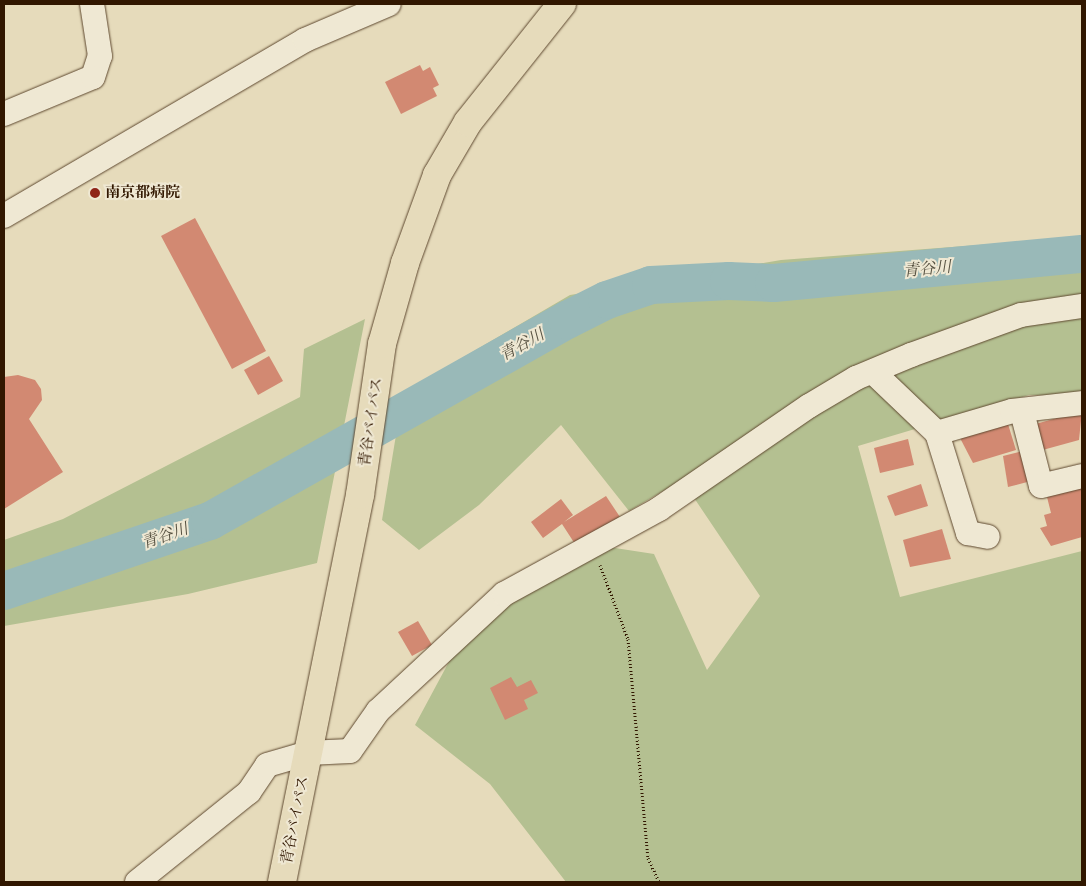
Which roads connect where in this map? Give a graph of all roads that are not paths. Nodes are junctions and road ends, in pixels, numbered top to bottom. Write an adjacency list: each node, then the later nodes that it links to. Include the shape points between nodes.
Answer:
1 (92, 4): 4 (street, via 100,56 94,77)
2 (389, 4): 5 (street, via 305,40)
3 (562, 4): 13 (highway, 青谷バイパス, via 468,122 437,175 382,344 360,494)
4 (4, 114)
5 (4, 216)
6 (1082, 306): 7 (street, via 1022,315)
7 (873, 372): 10 (street); 13 (street, via 809,406 659,509 504,594 378,711 350,751)
8 (1082, 403): 9 (street)
9 (1022, 412): 10 (street); 11 (street, via 1040,486)
10 (937, 433): 12 (street, via 968,534)
11 (1082, 476)
12 (988, 537)
13 (308, 753): 14 (street, via 267,765 249,792); 15 (highway, 青谷バイパス)
14 (137, 882)
15 (282, 882)

